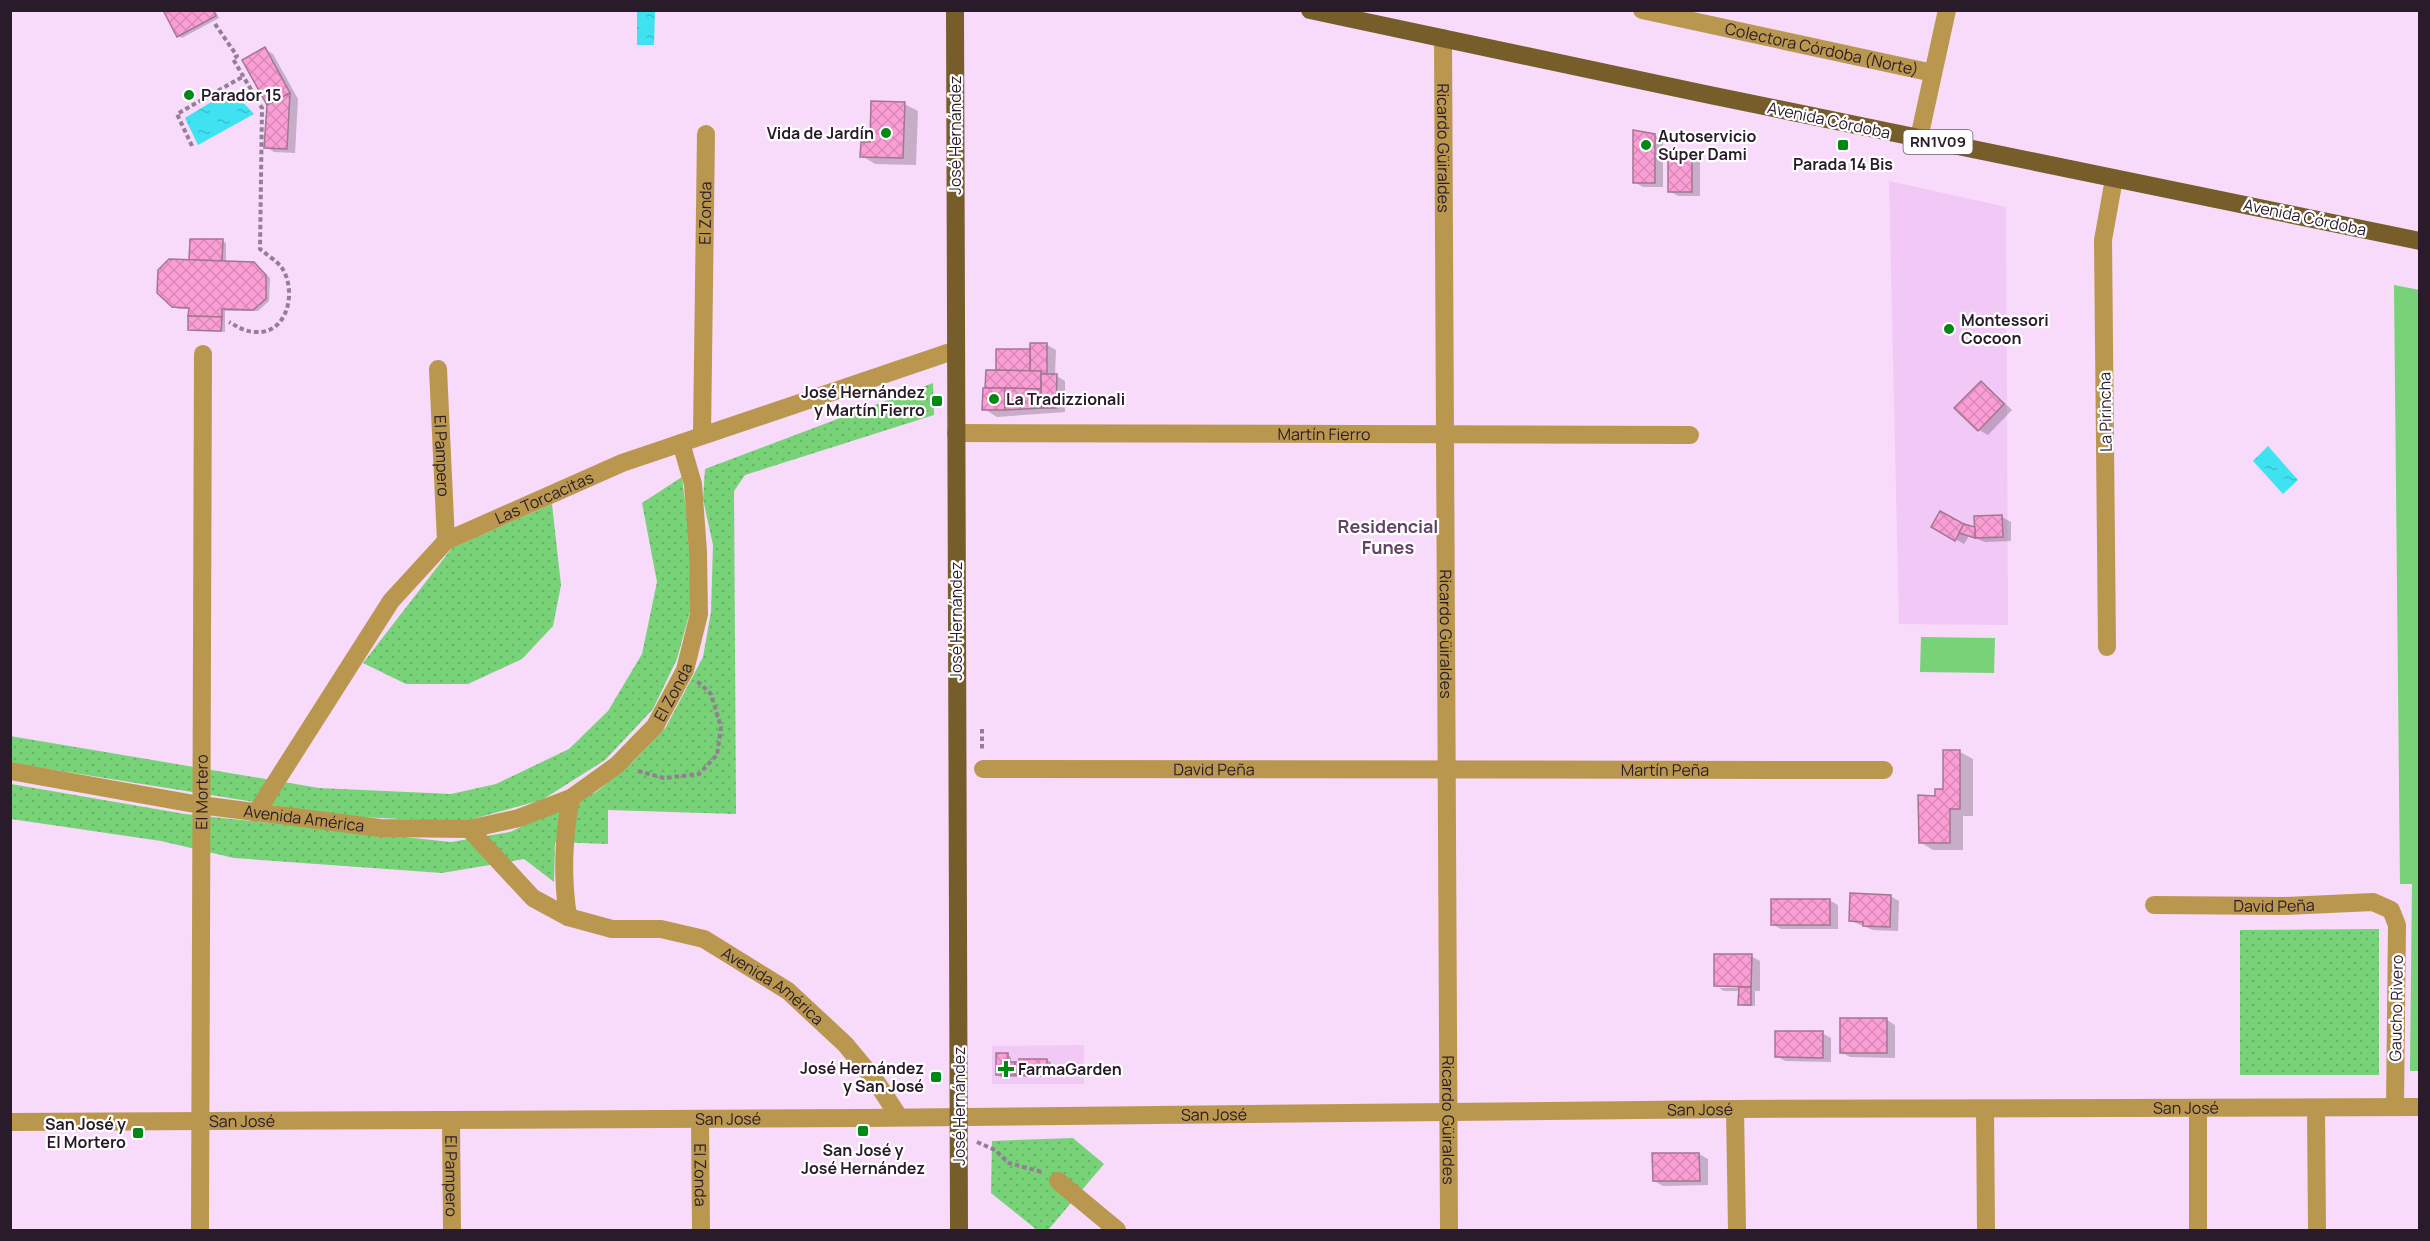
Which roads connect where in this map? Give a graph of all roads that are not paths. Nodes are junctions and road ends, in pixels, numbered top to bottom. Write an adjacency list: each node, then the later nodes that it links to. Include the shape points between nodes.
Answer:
1 (955, 10): 11 (main road, José Hernández)
2 (1310, 10): 5 (main road, Avenida Córdoba / RN1V09)
3 (1642, 10): 6 (street, Colectora Córdoba (Norte))
4 (1947, 10): 6 (street)
5 (1443, 38): 8 (main road, Avenida Córdoba / RN1V09); 15 (street, Ricardo Güiraldes)
6 (1933, 74): 8 (street)
7 (706, 134): 16 (street, El Zonda)
8 (1919, 138): 9 (main road, Avenida Córdoba / RN1V09)
9 (2114, 178): 10 (main road, Avenida Córdoba / RN1V09); 20 (street, La Pirincha, via 2103,240)
10 (2420, 241)
11 (956, 350): 14 (main road, José Hernández); 16 (street, Las Torcacitas)
12 (203, 354): 26 (street, El Mortero)
13 (438, 369): 19 (street, El Pampero)
14 (956, 433): 15 (street, Martín Fierro); 40 (main road, José Hernández)
15 (1445, 434): 17 (street, Martín Fierro); 22 (street, Ricardo Güiraldes)
16 (702, 435): 18 (street, Las Torcacitas)
17 (1690, 435)
18 (681, 443): 19 (street, Las Torcacitas, via 622,464); 25 (street, El Zonda, via 693,484 698,552 699,614 685,670 655,726 617,765)
19 (446, 542): 27 (street, Las Torcacitas, via 391,601)
20 (2107, 647)
21 (983, 769): 22 (street, David Peña)
22 (1447, 769): 23 (street, Martín Peña); 38 (street, Ricardo Güiraldes)
23 (1884, 770)
24 (10, 771): 26 (street, Avenida América)
25 (571, 798): 28 (street, El Zonda, via 519,818); 31 (street, via 565,825 563,888)
26 (200, 805): 27 (street, Avenida América); 43 (street, El Mortero)
27 (256, 813): 28 (street, Avenida América, via 380,828)
28 (469, 829): 31 (street, Avenida América, via 533,898)
29 (2154, 905): 30 (street, David Peña, via 2373,902)
30 (2391, 910): 32 (street, Gaucho Rivero, via 2397,925)
31 (568, 917): 39 (street, Avenida América, via 612,928 661,929 704,939 788,991 845,1044)
32 (2395, 1107): 33 (street, San José); 35 (street, San José)
33 (2420, 1107)
34 (2198, 1108): 35 (street, San José); 37 (street, San José); 54 (street)
35 (2316, 1108): 55 (street)
36 (1735, 1109): 37 (street, San José); 38 (street, San José); 52 (street)
37 (1985, 1109): 53 (street)
38 (1448, 1112): 40 (street, San José); 51 (street, Ricardo Güiraldes)
39 (899, 1117): 40 (street, San José); 41 (street, San José)
40 (959, 1117): 49 (main road, José Hernández)
41 (700, 1119): 42 (street, San José); 48 (street, El Zonda)
42 (451, 1120): 43 (street, San José); 47 (street, El Pampero)
43 (200, 1121): 44 (street, San José); 46 (street, El Mortero)
44 (10, 1122)
45 (1058, 1181): 50 (street)
46 (200, 1230)
47 (452, 1230)
48 (700, 1230)
49 (959, 1230)
50 (1117, 1230)
51 (1449, 1230)
52 (1737, 1230)
53 (1986, 1230)
54 (2198, 1230)
55 (2317, 1230)

